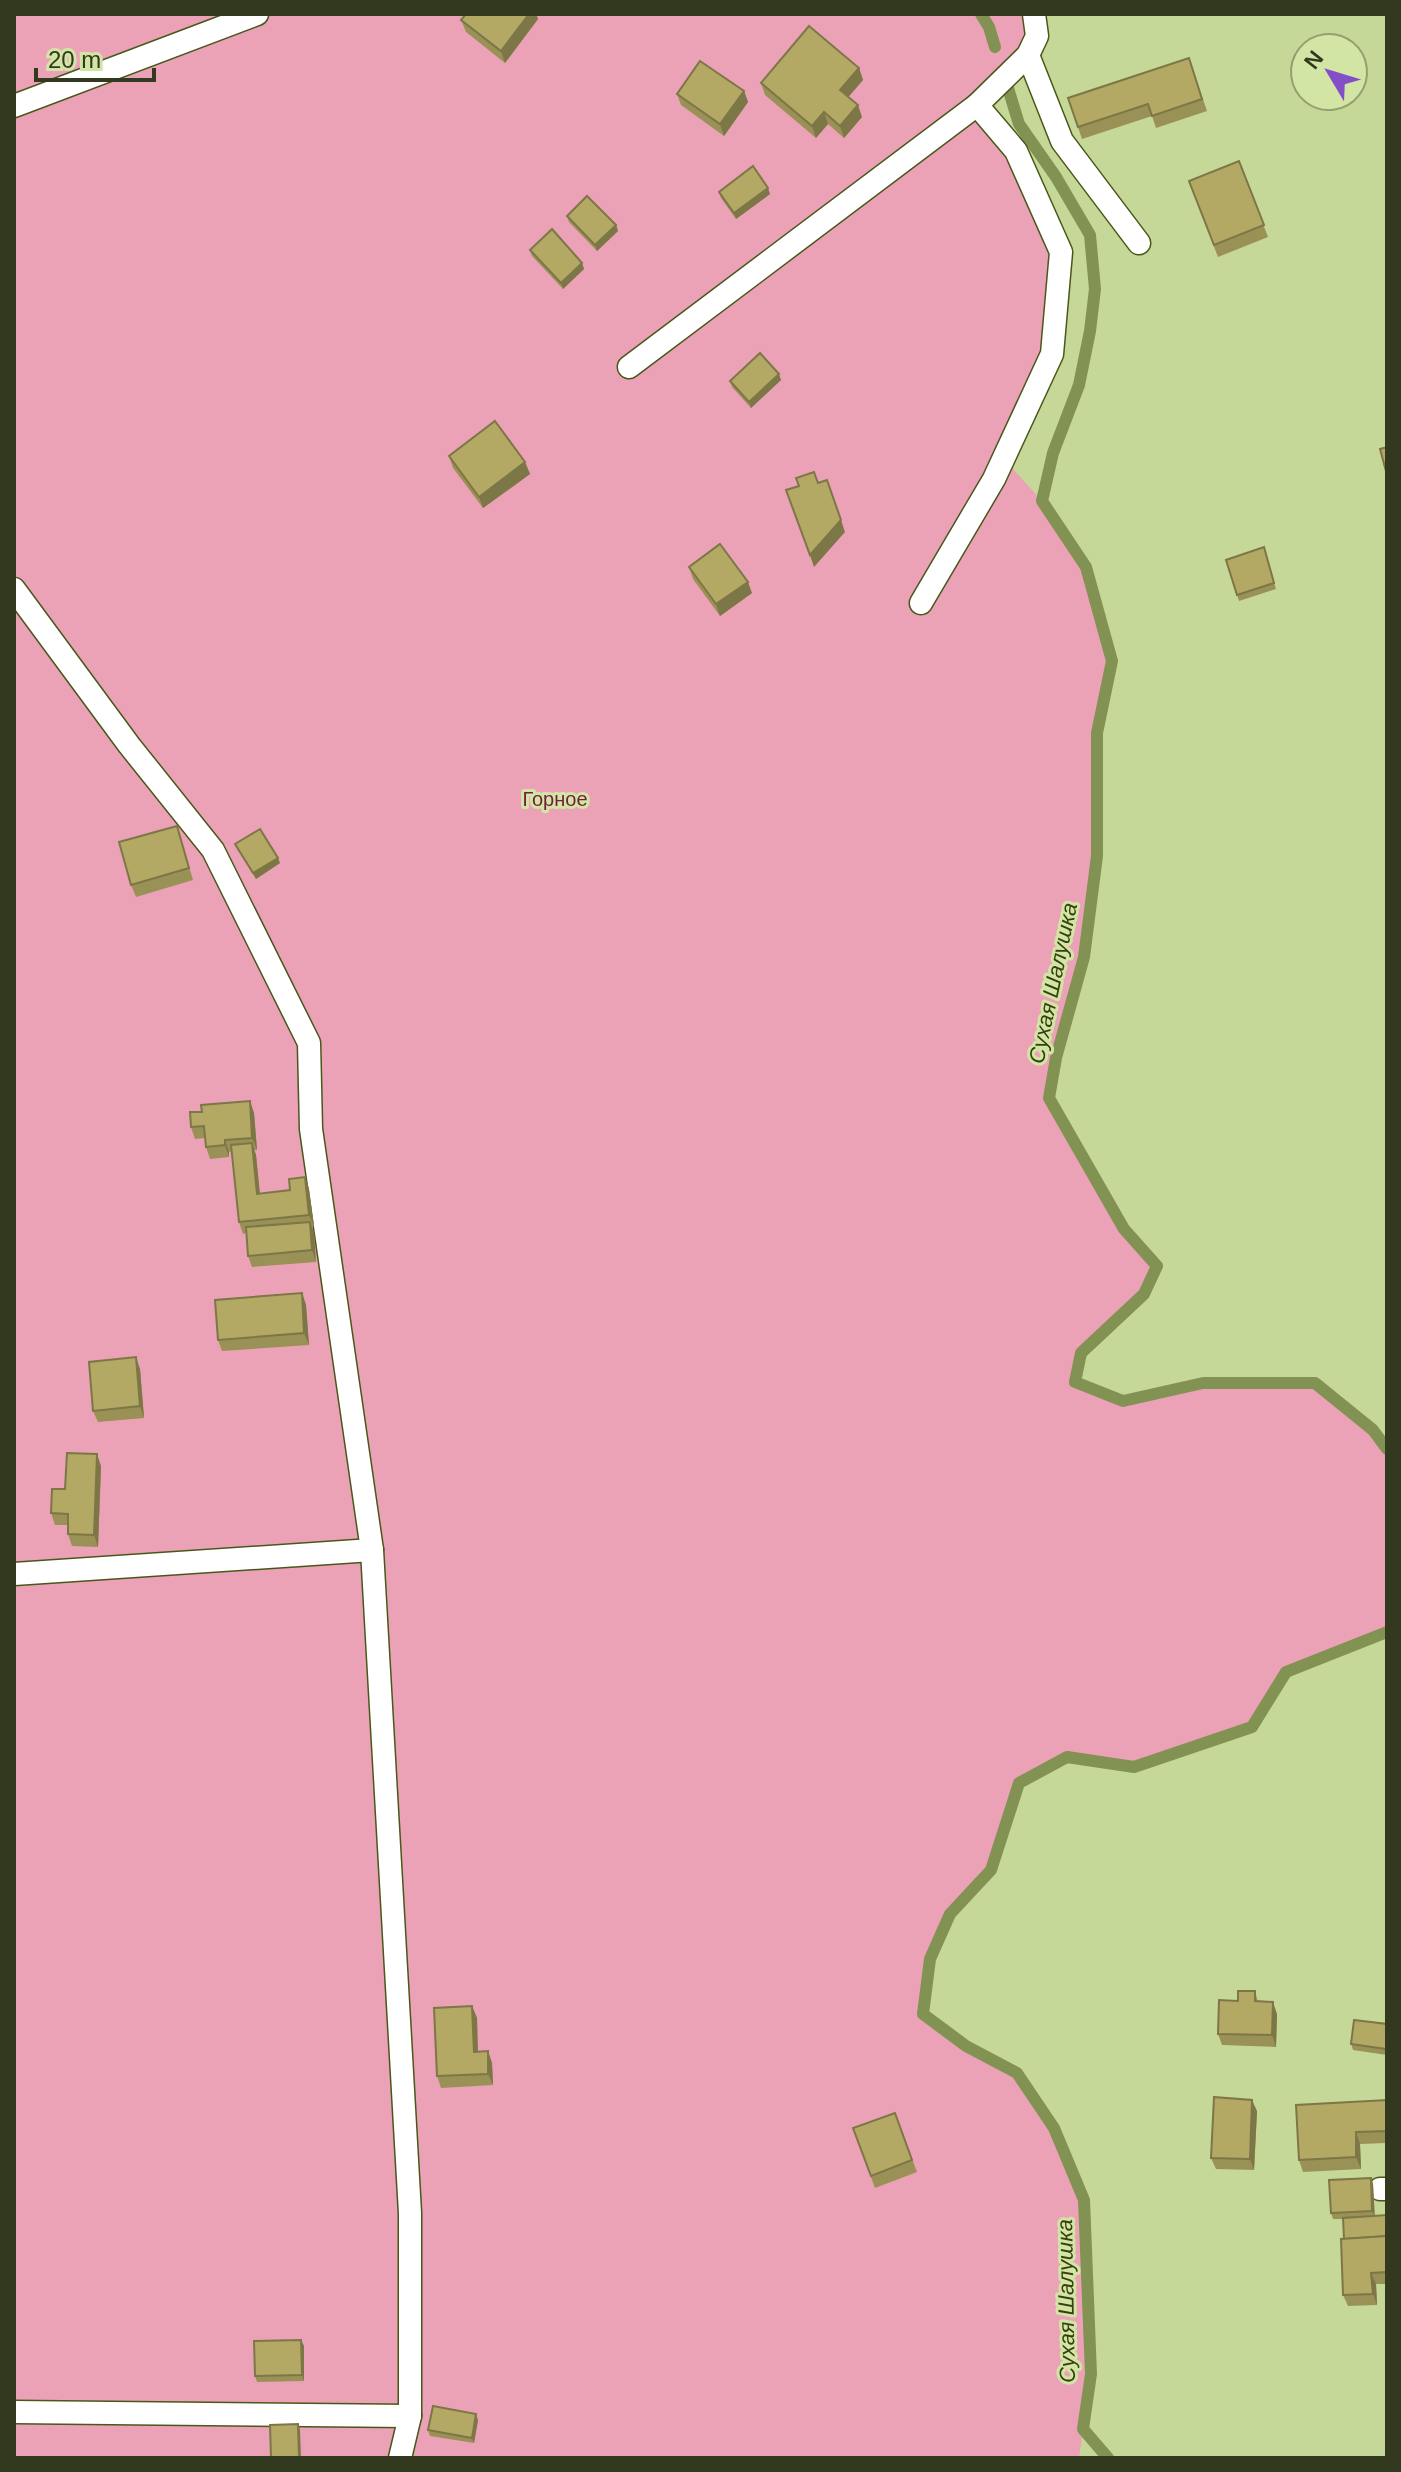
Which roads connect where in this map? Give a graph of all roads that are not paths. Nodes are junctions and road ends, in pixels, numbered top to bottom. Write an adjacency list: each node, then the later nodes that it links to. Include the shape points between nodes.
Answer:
1 (257, 14): 5 (lane)
2 (1034, 14): 3 (lane, via 1037,36)
3 (1028, 55): 4 (lane); 6 (lane, via 1062,141)
4 (977, 105): 7 (lane); 9 (lane, via 1016,151 1061,252 1052,354 994,479)
5 (14, 106)
6 (1139, 243)
7 (629, 367)
8 (14, 589): 10 (lane, via 213,850 309,1043 311,1129)
9 (921, 603)
10 (372, 1550): 11 (lane); 13 (lane, via 410,2213)
11 (14, 1574)
12 (14, 2412): 13 (lane)
13 (410, 2416): 14 (lane)
14 (400, 2458)

